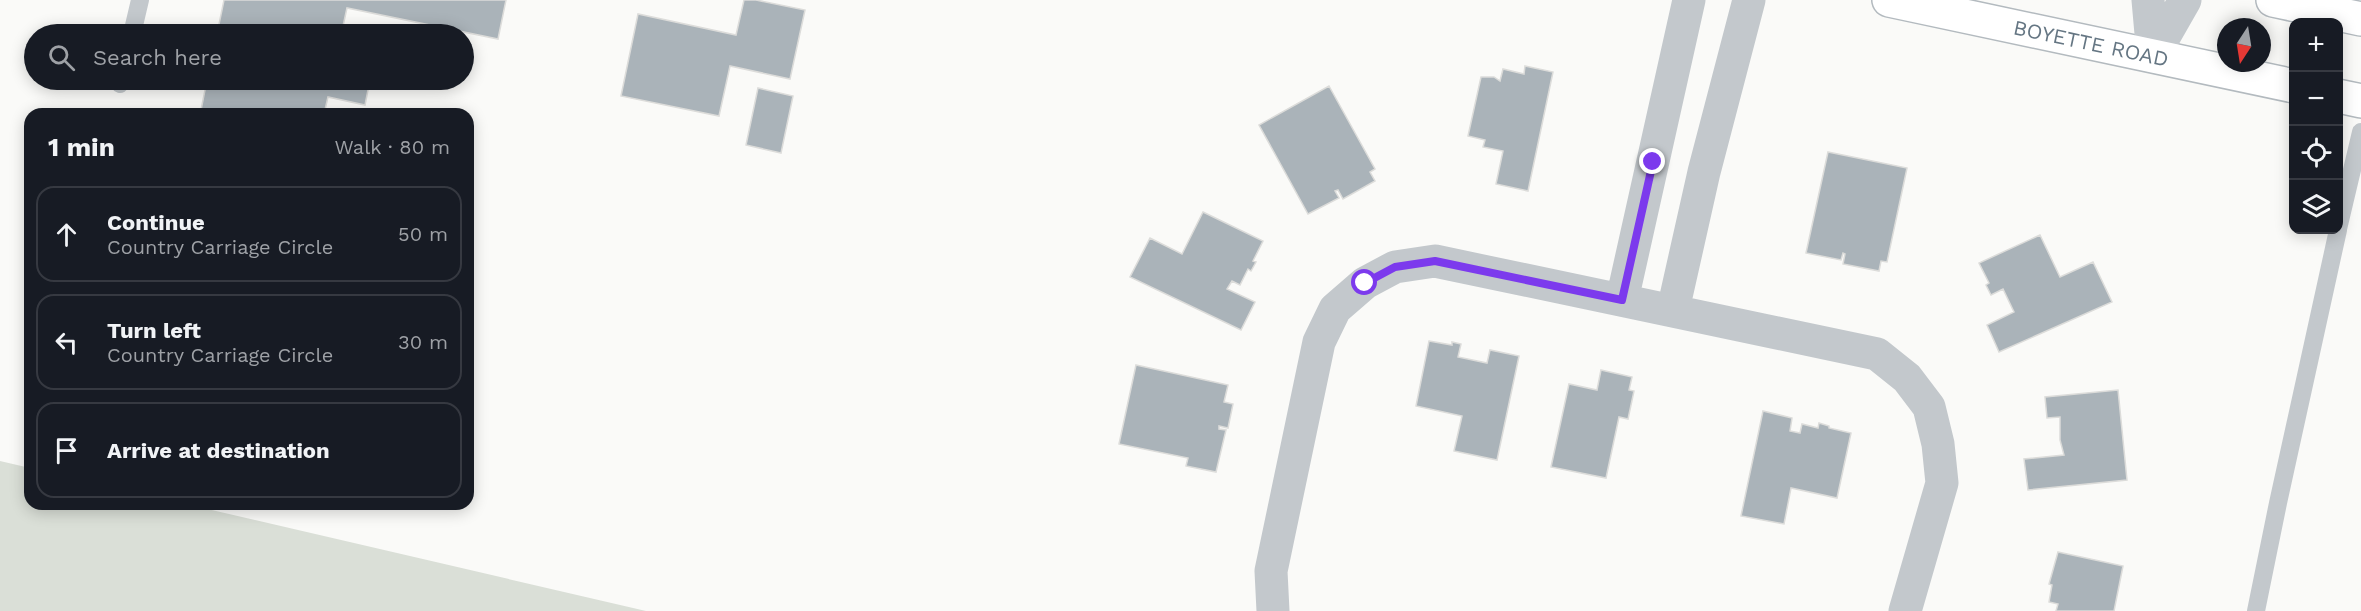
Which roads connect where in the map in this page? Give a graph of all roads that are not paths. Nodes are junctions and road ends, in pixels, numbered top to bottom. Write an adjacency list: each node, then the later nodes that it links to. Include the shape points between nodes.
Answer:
1 (140, 0): 9 (lane)
2 (1689, 0): 17 (street)
3 (1749, 0): 18 (street)
4 (1889, 0): 10 (main road, BOYETTE ROAD)
5 (2148, 0): 10 (street)
6 (2186, 0): 10 (street)
7 (2273, 0): 8 (main road)
8 (2361, 19)
9 (134, 24)
10 (2153, 56): 11 (main road, BOYETTE ROAD)
11 (2289, 85)
12 (2343, 97): 13 (main road)
13 (2361, 101)
14 (2361, 132): 15 (lane)
15 (2343, 208)
16 (2337, 234): 21 (lane)
17 (1622, 300): 18 (street); 19 (street, via 1435,261 1395,267 1365,283 1335,309 1319,342 1271,571)
18 (1673, 310): 20 (street, via 1876,354 1907,378 1929,407 1942,483)
19 (1273, 611)
20 (1905, 611)
21 (2256, 611)

